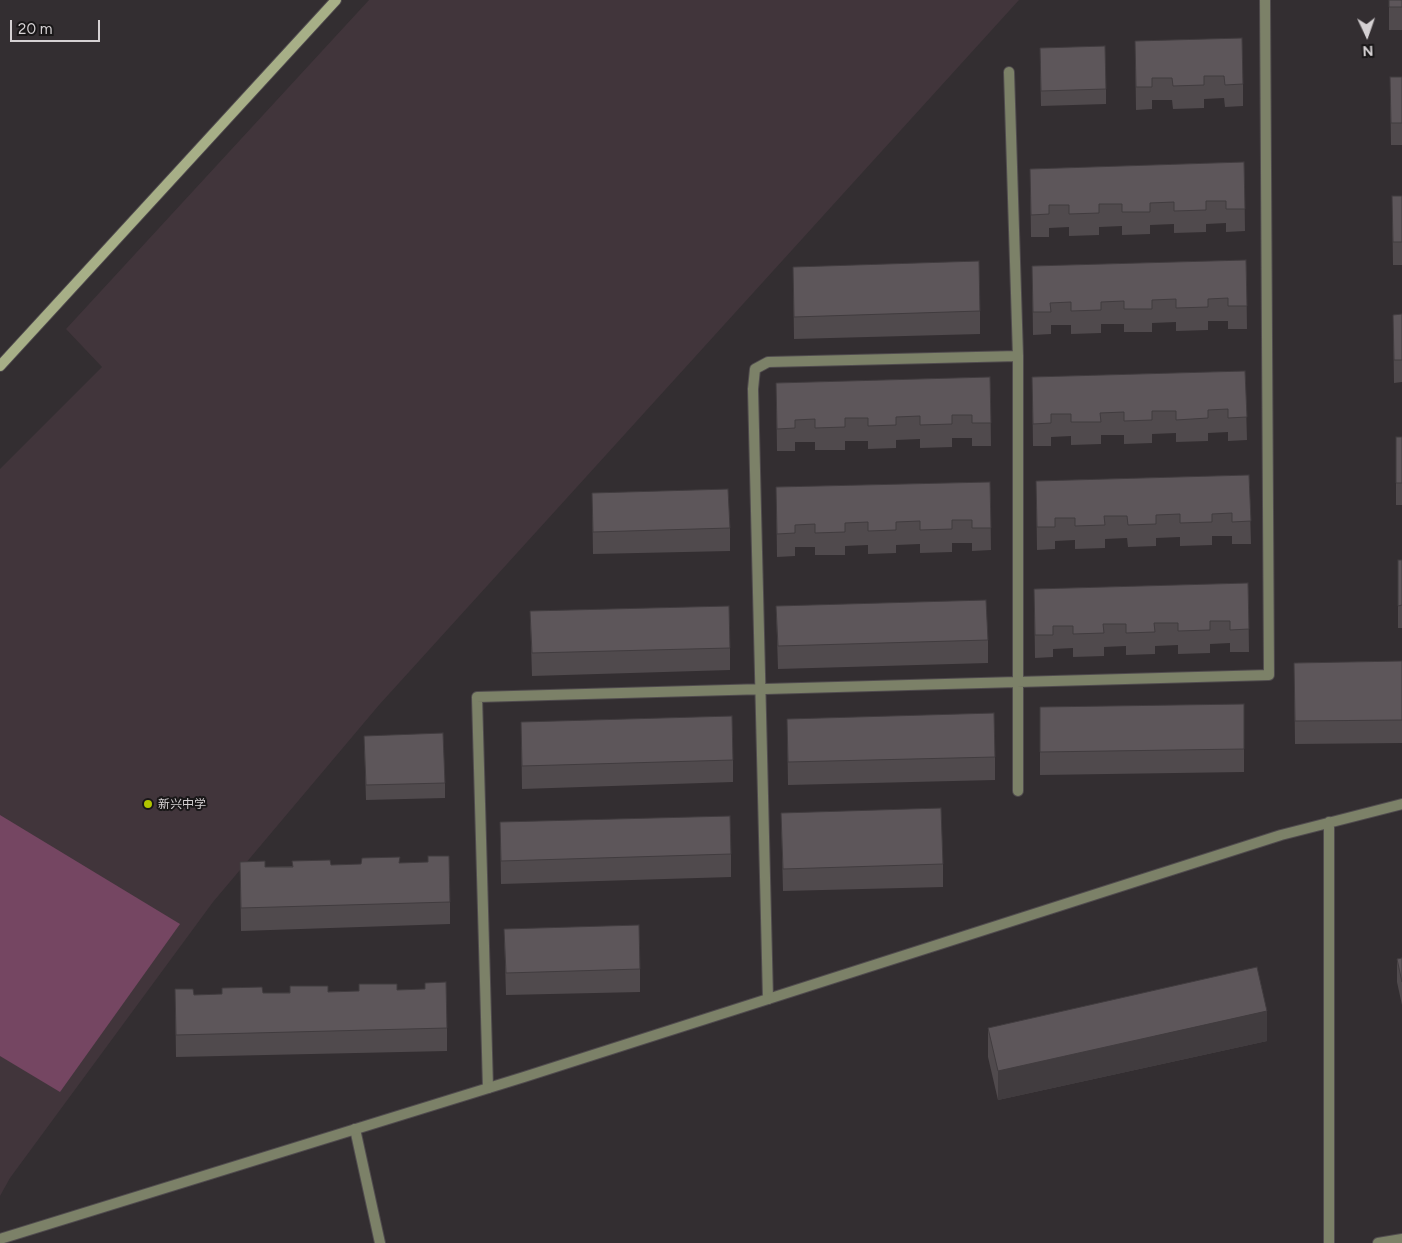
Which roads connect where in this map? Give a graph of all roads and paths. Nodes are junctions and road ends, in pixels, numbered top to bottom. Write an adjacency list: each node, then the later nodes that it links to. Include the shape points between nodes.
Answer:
1 (336, 0): 5 (street)
2 (1265, 0): 6 (street, via 1269,675)
3 (1009, 72): 4 (street)
4 (1018, 356): 6 (street); 7 (street, via 768,362 755,369 752,389)
5 (0, 366)
6 (1018, 682): 7 (street); 8 (street)
7 (760, 689): 11 (street); 12 (street, via 477,697)
8 (1018, 791)
9 (1402, 804): 10 (street)
10 (1329, 822): 11 (street); 17 (street)
11 (768, 999): 12 (street)
12 (488, 1088): 13 (street)
13 (355, 1129): 14 (street); 16 (street)
14 (0, 1239)
15 (1402, 1239): 18 (street)
16 (380, 1243)
17 (1329, 1243)
18 (1378, 1243)

